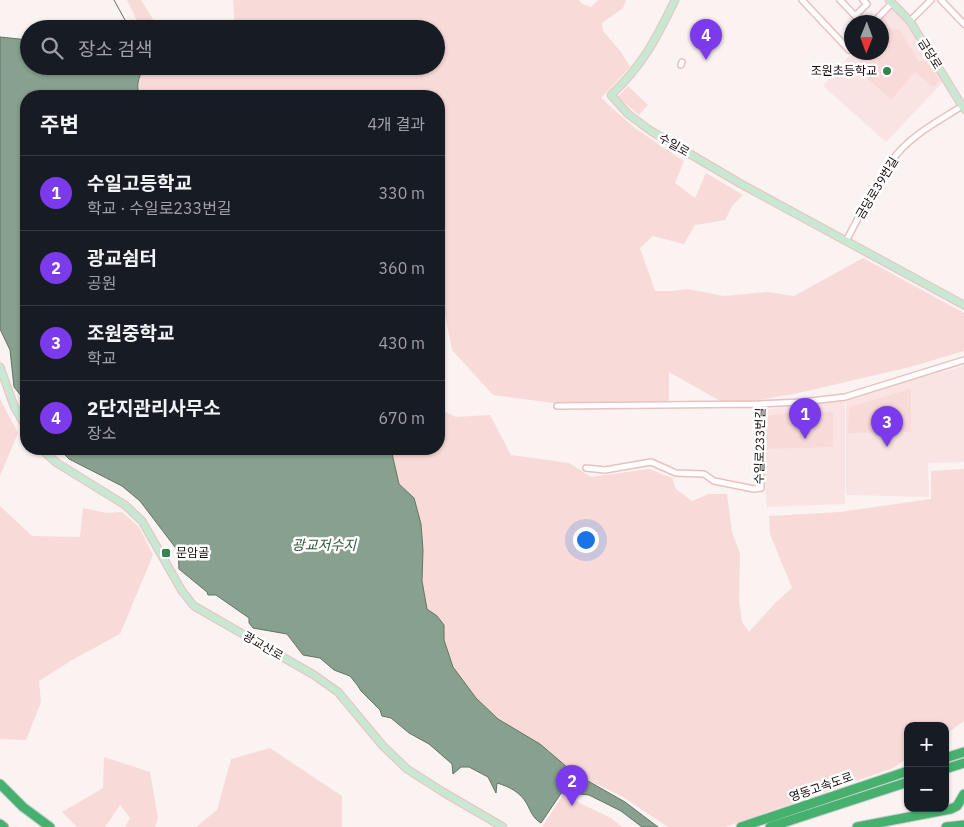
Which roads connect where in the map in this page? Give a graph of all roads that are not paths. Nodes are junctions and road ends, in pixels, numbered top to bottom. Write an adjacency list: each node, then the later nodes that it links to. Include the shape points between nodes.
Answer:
1 (675, 0): 15 (street, 수일로, via 652,46 636,69 610,95 651,131)
2 (802, 0): 13 (street)
3 (840, 0): 8 (street)
4 (863, 0): 9 (street, via 867,4)
5 (931, 0): 11 (street)
6 (941, 0): 12 (street)
7 (891, 1): 10 (street, 금당로); 11 (street, 금당로)
8 (854, 15)
9 (856, 15)
10 (880, 15)
11 (910, 21): 14 (street, 금당로)
12 (964, 24)
13 (844, 43)
14 (963, 107): 15 (street, 금당로39번길, via 922,131 898,153)
15 (846, 241): 16 (street)
16 (964, 305)
17 (964, 360): 19 (street, 수일로233번길, via 845,397)
18 (0, 367): 21 (street)
19 (759, 404): 20 (street); 23 (street, 수일로233번길, via 761,488 714,482 704,474 676,473 651,462 605,470)
20 (557, 406)
21 (20, 416)
22 (48, 455): 36 (street, 광교산로, via 135,514 145,525 191,603 331,686 407,769)
23 (586, 468)
24 (964, 752): 25 (highway)
25 (949, 757)
26 (964, 763): 27 (highway)
27 (949, 768)
28 (904, 772): 37 (highway, 영동고속도로)
29 (904, 783): 38 (highway, 영동고속도로)
30 (0, 784): 35 (highway)
31 (964, 794): 39 (highway, via 952,809)
32 (0, 824): 34 (highway)
33 (964, 825): 40 (highway)
34 (4, 827)
35 (50, 827)
36 (503, 827)
37 (741, 827)
38 (770, 827)
39 (857, 827)
40 (946, 827)

